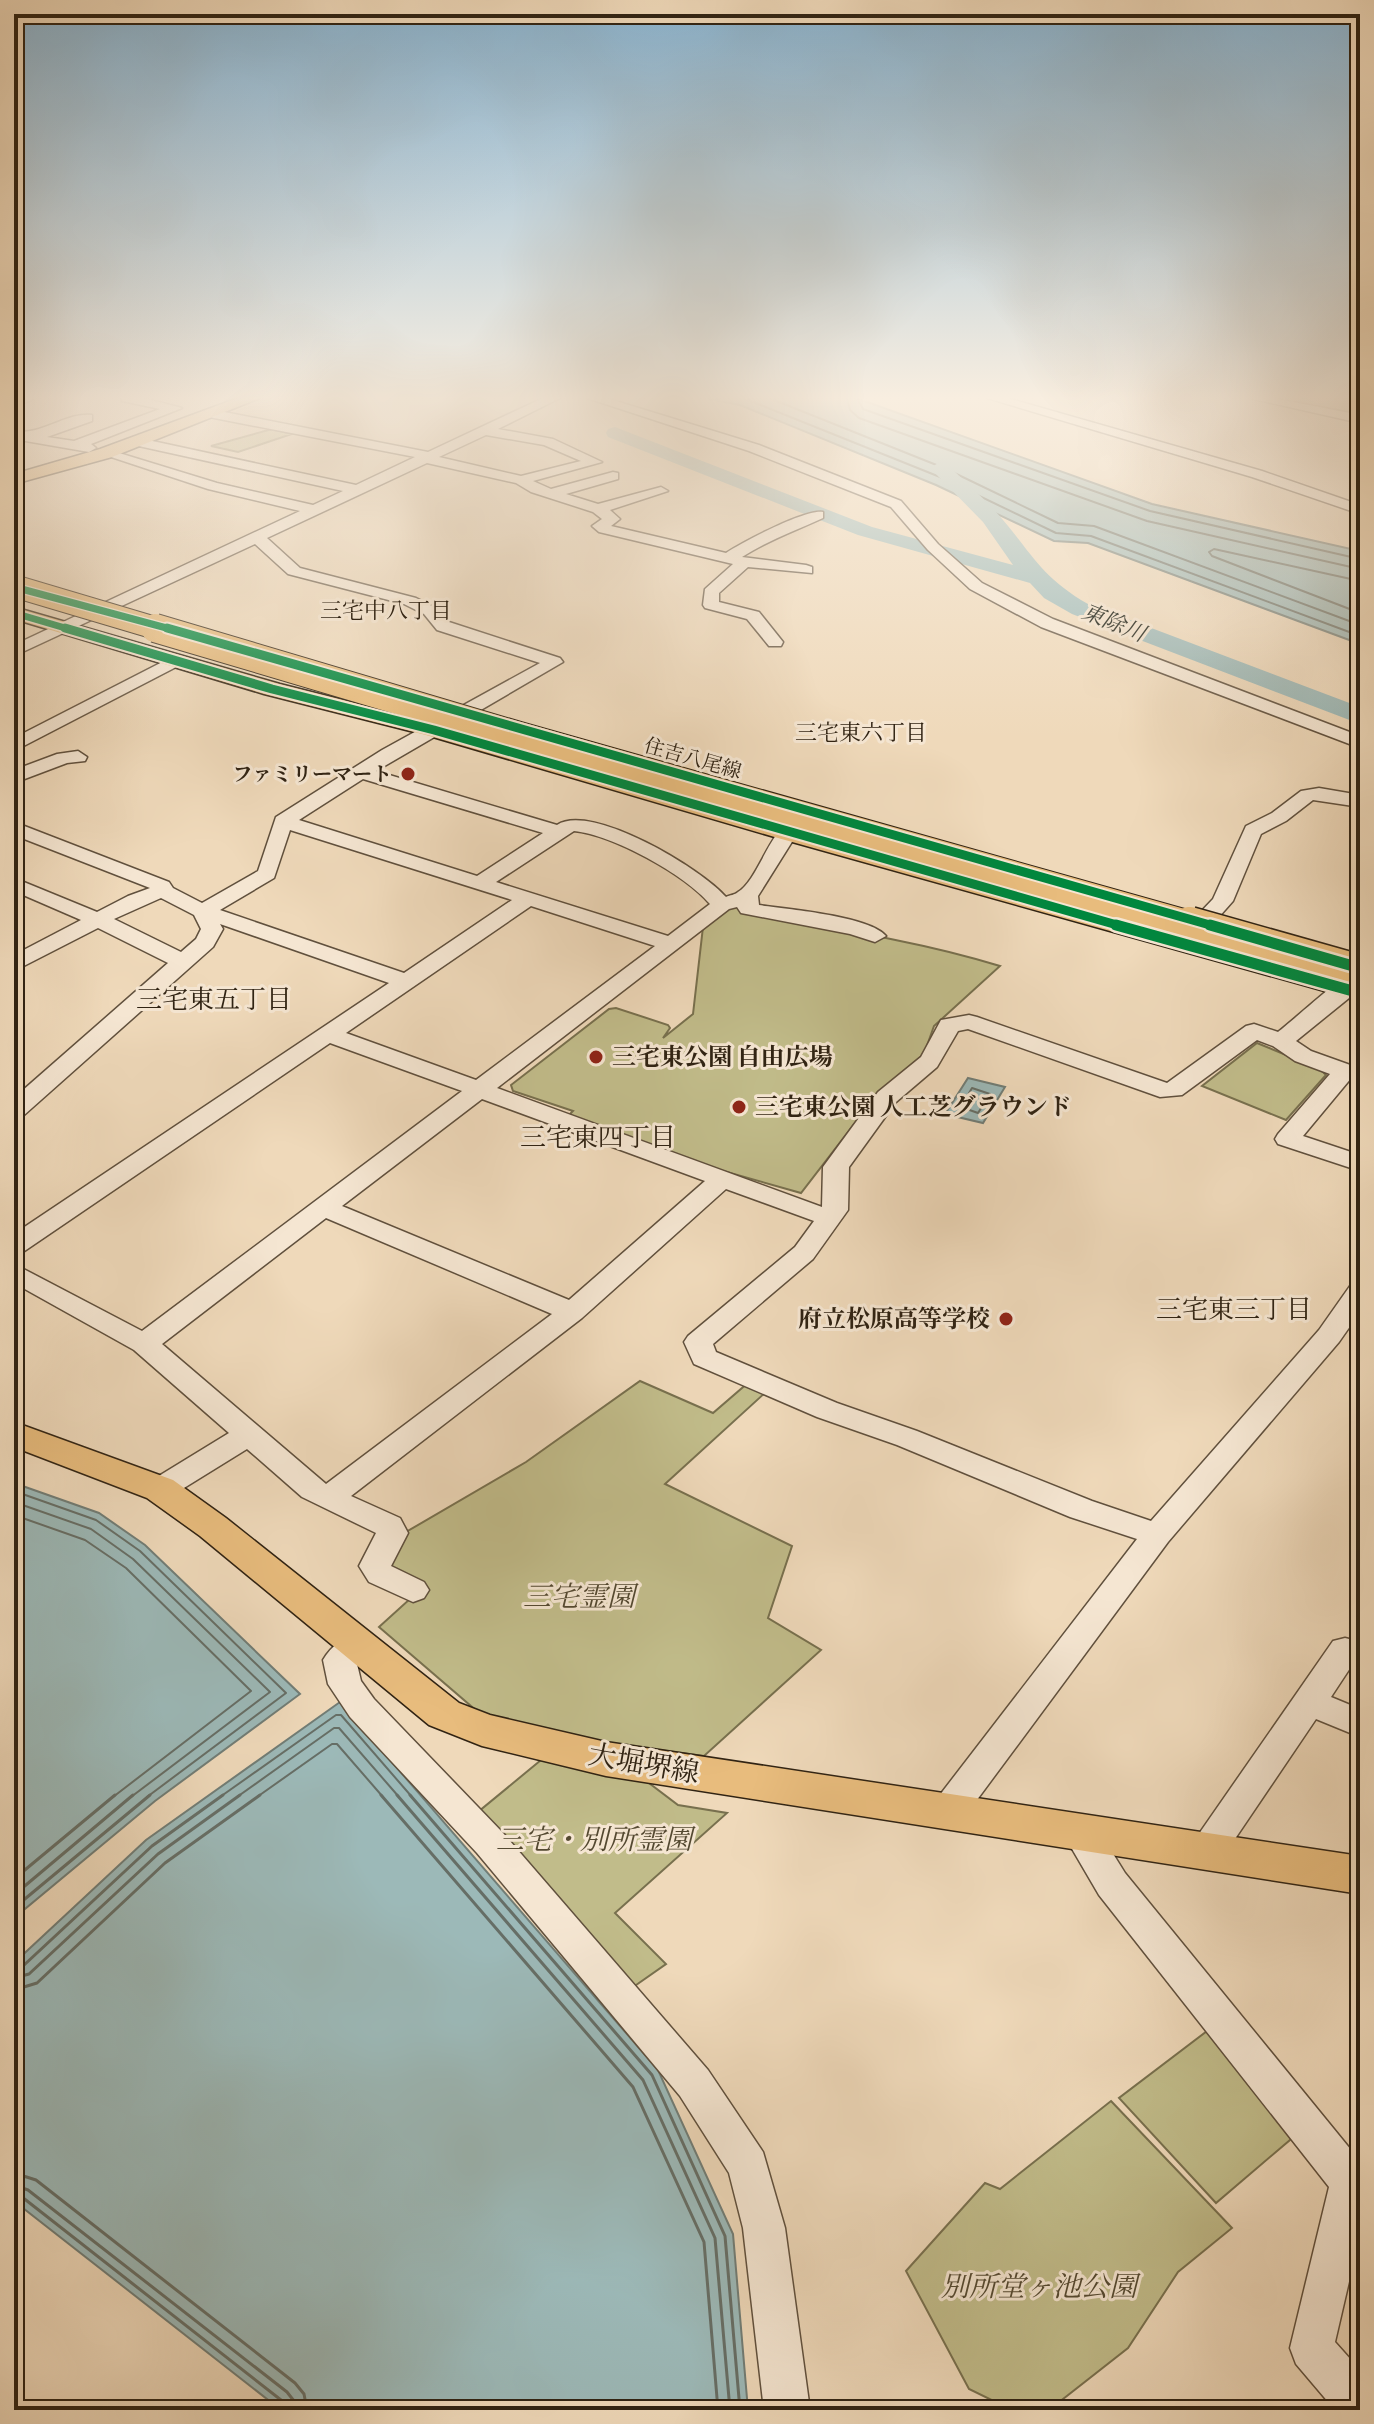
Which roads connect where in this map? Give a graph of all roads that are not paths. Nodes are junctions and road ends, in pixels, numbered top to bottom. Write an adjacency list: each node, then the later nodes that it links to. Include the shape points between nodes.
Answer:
1 (312, 511): 5 (street)
2 (601, 511): 6 (street, via 613,519 600,526 604,529)
3 (904, 511): 19 (street, via 959,573 1005,603)
4 (818, 515): 6 (street, via 767,534)
5 (256, 536): 11 (street); 16 (street, via 294,571 410,601 430,611 443,626 554,662)
6 (738, 560): 7 (street); 13 (street, via 711,592 711,605 753,615)
7 (806, 570)
8 (14, 588): 11 (highway, bridge)
9 (14, 601): 20 (highway)
10 (14, 612): 12 (main road, 住吉八尾線); 20 (highway)
11 (111, 615): 12 (street); 16 (main road, 住吉八尾線); 46 (highway, bridge)
12 (61, 628): 14 (street); 15 (main road, 住吉八尾線)
13 (775, 642)
14 (14, 651)
15 (174, 661): 17 (main road, 住吉八尾線); 18 (street, via 45,728)
16 (467, 713): 17 (street); 25 (main road, 住吉八尾線)
17 (434, 730): 22 (street); 29 (main road, 住吉八尾線)
18 (19, 736)
19 (1360, 742)
20 (503, 745): 46 (highway)
21 (78, 757): 23 (street)
22 (364, 773): 26 (street); 28 (street)
23 (14, 777)
24 (1360, 801): 38 (street, via 1308,795 1253,830 1222,901)
25 (815, 813): 29 (street); 38 (main road, 住吉八尾線)
26 (283, 821): 31 (street); 36 (street, via 267,874)
27 (14, 828): 32 (street, via 162,886)
28 (560, 832): 31 (street); 34 (street, via 577,825 608,834 665,860)
29 (787, 833): 35 (street); 46 (main road, 住吉八尾線)
30 (14, 884): 37 (street)
31 (479, 884): 33 (street)
32 (163, 891): 36 (street); 37 (street)
33 (528, 899): 41 (street); 45 (street)
34 (719, 899): 35 (street); 41 (street)
35 (749, 900): 39 (street)
36 (203, 911): 43 (street, via 212,929); 45 (street)
37 (96, 920): 42 (street); 43 (street, via 159,945)
38 (1202, 922): 46 (main road, 住吉八尾線)
39 (875, 936)
40 (14, 941): 42 (street)
41 (671, 944): 49 (street)
42 (38, 951): 44 (street)
43 (181, 962): 50 (street)
44 (14, 964)
45 (406, 981): 47 (street)
46 (1358, 981): 48 (street)
47 (328, 1034): 49 (street); 55 (street)
48 (1281, 1041): 51 (street, via 1303,1056 1345,1071 1287,1139); 54 (street, via 1254,1031 1173,1090 1160,1090 969,1022 949,1025 929,1062 887,1097 836,1167 835,1210)
49 (478, 1089): 52 (street); 53 (street)
50 (15, 1109)
51 (1360, 1163)
52 (722, 1179): 54 (street); 58 (street)
53 (324, 1208): 58 (street); 59 (street)
54 (829, 1218): 64 (street, via 804,1253 698,1342 704,1358 1081,1509)
55 (14, 1246)
56 (14, 1272): 59 (street)
57 (1360, 1292): 64 (street, via 1329,1336)
58 (572, 1312): 63 (street)
59 (144, 1344): 61 (street)
60 (14, 1434): 62 (main road, 大堀堺線)
61 (248, 1435): 62 (street); 63 (street, via 313,1490)
62 (160, 1489): 66 (main road, 大堀堺線)
63 (329, 1497): 65 (street, via 389,1526 392,1533 375,1566 380,1574)
64 (1157, 1534): 70 (street)
65 (413, 1590)
66 (360, 1644): 70 (main road, 大堀堺線, via 444,1714 482,1730 606,1759); 75 (street, via 340,1660 345,1684 362,1708 490,1843 694,2083 748,2166 764,2228)
67 (1345, 1650): 72 (street)
68 (1325, 1708): 69 (street)
69 (1360, 1724)
70 (949, 1810): 71 (main road, 大堀堺線)
71 (1079, 1830): 72 (main road, 大堀堺線); 74 (street, via 1112,1884 1351,2182 1312,2348)
72 (1207, 1851): 73 (main road, 大堀堺線)
73 (1360, 1875)
74 (1360, 2405)
75 (787, 2410)

